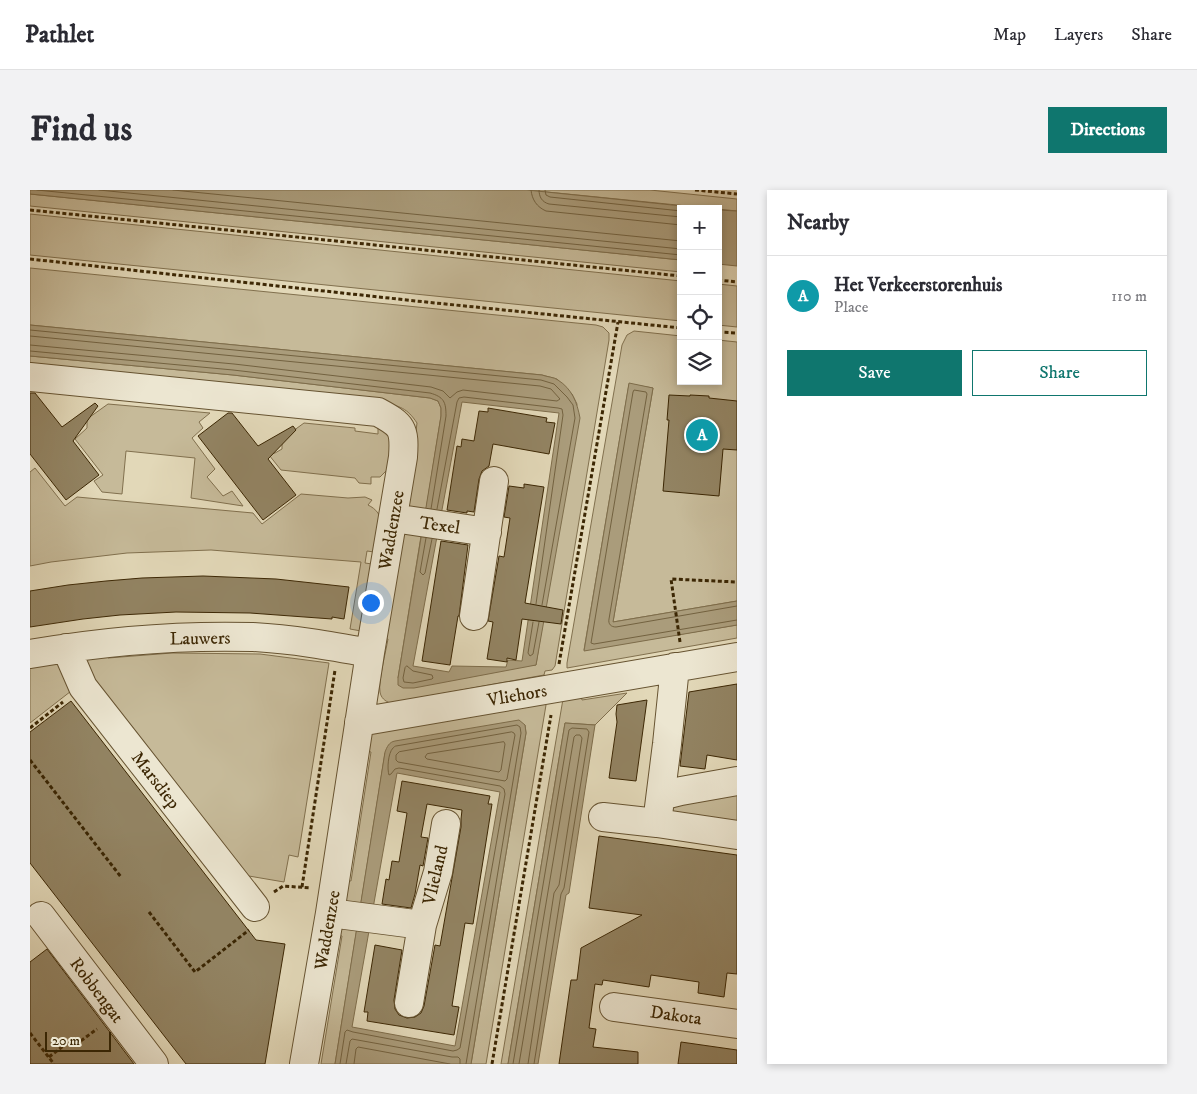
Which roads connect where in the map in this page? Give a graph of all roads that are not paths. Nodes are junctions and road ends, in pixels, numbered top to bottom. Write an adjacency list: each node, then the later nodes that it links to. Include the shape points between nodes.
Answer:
1 (30, 377): 3 (street, Waddenzee, via 378,412 393,420 402,430)
2 (494, 481): 4 (street)
3 (404, 520): 4 (street, Texel); 7 (street, Waddenzee)
4 (487, 532): 5 (street)
5 (474, 616)
6 (66, 648): 7 (street, Lauwers, via 170,638 254,637); 8 (street, Lauwers); 18 (street, Marsdiep, via 83,687)
7 (370, 653): 11 (street, Waddenzee)
8 (30, 654)
9 (677, 654): 10 (street, Vliehors); 11 (street, Vliehors); 13 (street)
10 (737, 656)
11 (359, 722): 19 (street, Waddenzee)
12 (737, 781): 13 (street)
13 (661, 796): 15 (street)
14 (603, 817): 15 (street)
15 (657, 823): 17 (street)
16 (446, 824): 21 (street, Vlieland, via 438,872)
17 (737, 835)
18 (255, 907)
19 (339, 907): 21 (street, Vlieland, via 384,920); 26 (street, Waddenzee)
20 (34, 914): 25 (street, Robbengat)
21 (422, 925): 22 (street, Vlieland)
22 (409, 1003)
23 (614, 1007): 24 (street, Dakota)
24 (737, 1024)
25 (154, 1064)
26 (304, 1064)

